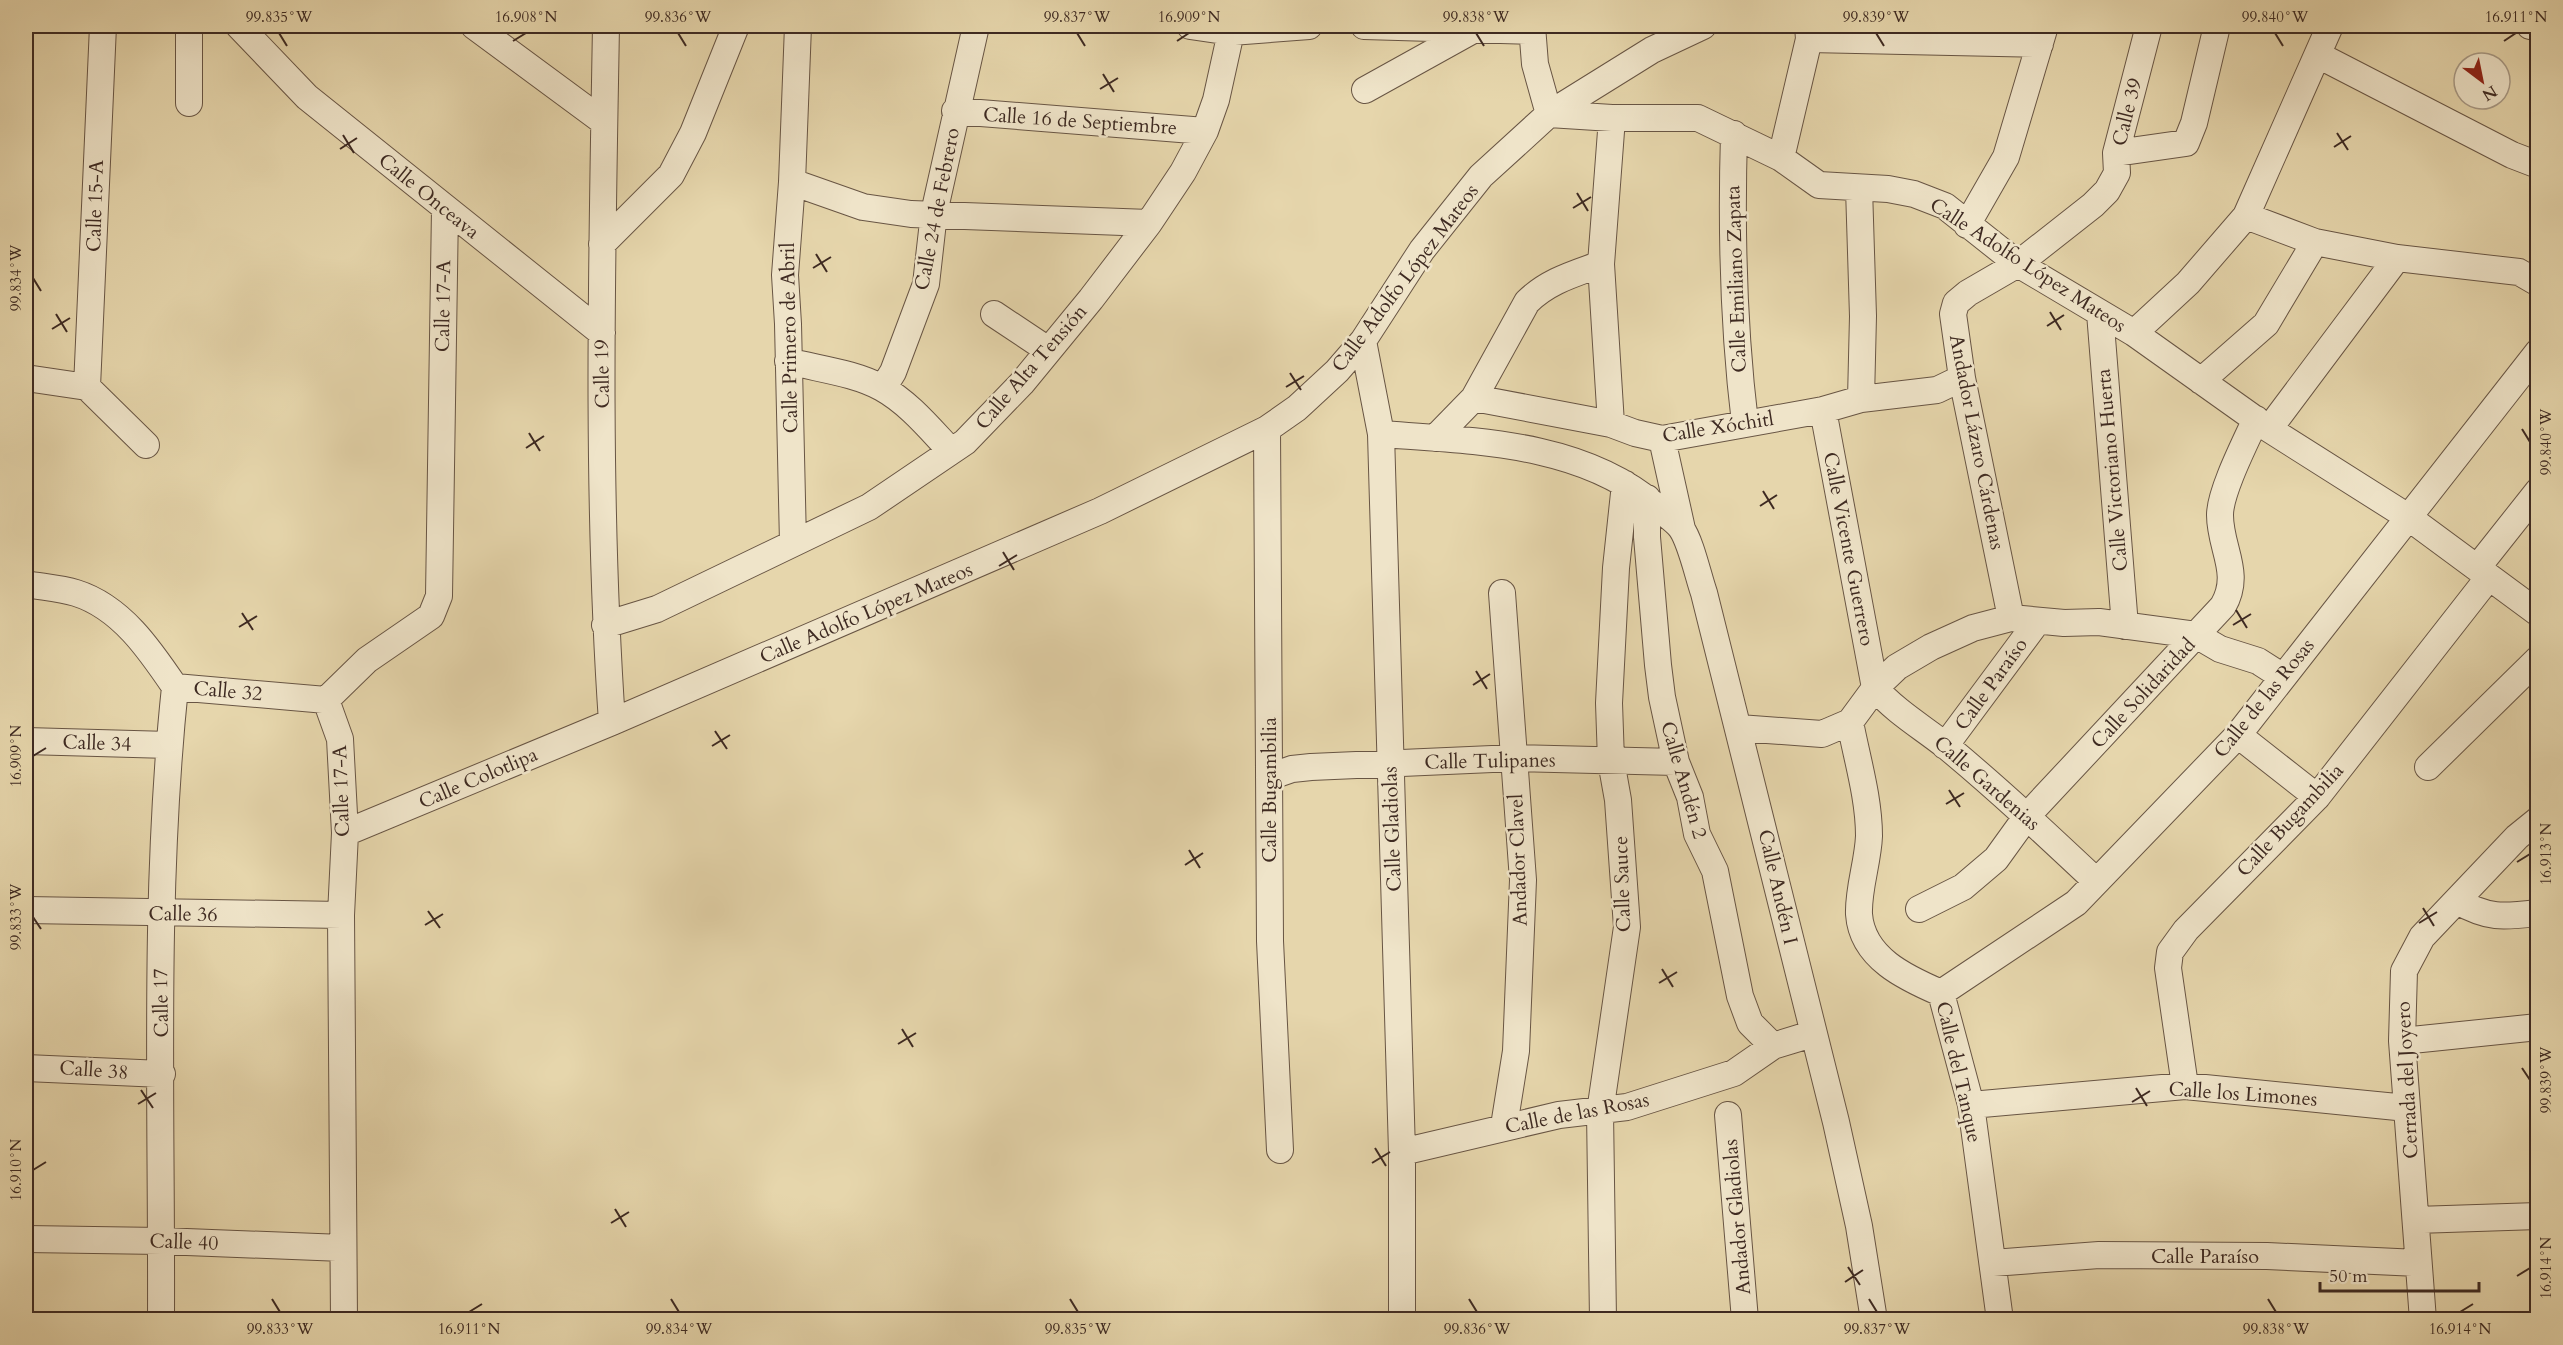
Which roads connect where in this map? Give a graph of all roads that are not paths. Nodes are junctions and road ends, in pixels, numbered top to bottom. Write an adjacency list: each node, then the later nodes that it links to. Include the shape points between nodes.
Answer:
1 (102, 26): 60 (street, Calle 15-A)
2 (189, 26): 26 (street)
3 (239, 26): 23 (street, Calle Onceava)
4 (474, 26): 30 (street)
5 (606, 26): 30 (street, Calle 19)
6 (736, 26): 44 (street, via 693,133 671,175)
7 (798, 26): 36 (street, Calle Primero de Abril)
8 (976, 26): 27 (street, Calle 24 de Febrero)
9 (1190, 26): 20 (street)
10 (1309, 26): 20 (street)
11 (1364, 26): 19 (street)
12 (1703, 26): 28 (street, via 1652,50)
13 (2149, 26): 33 (street, Calle 39)
14 (2217, 26): 33 (street, via 2186,143)
15 (2330, 26): 24 (street)
16 (2530, 26): 18 (street)
17 (1532, 28): 19 (street); 28 (street, via 1535,64)
18 (2538, 28)
19 (1475, 29): 25 (street)
20 (1231, 32): 31 (street, Calle Alta Tensión)
21 (1809, 32): 22 (street); 34 (street)
22 (2042, 35): 42 (street, via 2006,157)
23 (260, 36): 38 (street, Calle Onceava, via 274,65 307,97)
24 (2318, 55): 35 (street); 40 (street)
25 (1365, 90)
26 (189, 103)
27 (955, 111): 31 (street, Calle 16 de Septiembre); 39 (street, Calle 24 de Febrero)
28 (1549, 114): 29 (street, Calle Adolfo López Mateos); 53 (street, Calle Adolfo López Mateos, via 1480,176 1422,250)
29 (1612, 118): 32 (street, Calle Adolfo López Mateos, via 1698,118); 46 (street)
30 (604, 122): 44 (street, Calle 19)
31 (1205, 131): 41 (street, Calle Alta Tensión, via 1184,172)
32 (1734, 134): 34 (street, Calle Adolfo López Mateos); 65 (street, Calle Emiliano Zapata, via 1731,237 1735,339)
33 (2116, 153): 47 (street, Calle 39, via 2117,173 2107,191)
34 (1781, 158): 37 (street, Calle Adolfo López Mateos, via 1819,185)
35 (2538, 165)
36 (792, 182): 39 (street, via 863,207); 56 (street, Calle Primero de Abril, via 785,275)
37 (1859, 188): 42 (street, Calle Adolfo López Mateos, via 1914,194 1945,206); 63 (street)
38 (445, 209): 51 (street, Calle Onceava); 93 (street, Calle 17-A, via 439,596 431,616 367,660)
39 (934, 213): 41 (street); 61 (street, Calle 24 de Febrero, via 926,284)
40 (2246, 216): 43 (street); 52 (street, via 2188,283)
41 (1149, 223): 54 (street, Calle Alta Tensión)
42 (1967, 225): 47 (street, Calle Adolfo López Mateos)
43 (2315, 242): 45 (street); 59 (street, via 2266,324)
44 (602, 244): 51 (street, Calle 19)
45 (2397, 258): 48 (street, via 2519,272); 67 (street, Calle Solidaridad)
46 (1601, 264): 62 (street, via 1560,279 1527,302); 66 (street)
47 (2019, 264): 50 (street, Calle Adolfo López Mateos); 58 (street, Andador Lázaro Cárdenas, via 1956,303 1953,314)
48 (2538, 283)
49 (994, 314): 54 (street)
50 (2100, 314): 52 (street, Calle Adolfo López Mateos); 87 (street, Calle Victoriano Huerta)
51 (602, 333): 86 (street, Calle 19)
52 (2134, 333): 59 (street, Calle Adolfo López Mateos)
53 (1363, 340): 68 (street, Calle Adolfo López Mateos, via 1337,371); 69 (street, Calle Gladiolas)
54 (1048, 350): 73 (street, Calle Alta Tensión, via 1022,383 965,442)
55 (2538, 352): 77 (street, Calle de las Rosas)
56 (788, 361): 61 (street); 79 (street, Calle Primero de Abril)
57 (26, 378): 60 (street)
58 (1962, 378): 63 (street, Calle Xóchitl, via 1937,390); 84 (street, Andador Lázaro Cárdenas)
59 (2201, 381): 67 (street, Calle Adolfo López Mateos)
60 (87, 387): 72 (street)
61 (884, 388): 73 (street, via 914,412)
62 (1474, 398): 66 (street, Calle Xóchitl); 70 (street)
63 (1861, 399): 64 (street, Calle Xóchitl)
64 (1823, 410): 65 (street, Calle Xóchitl); 92 (street, Calle Vicente Guerrero)
65 (1745, 423): 71 (street, Calle Xóchitl)
66 (1611, 424): 71 (street, Calle Xóchitl)
67 (2262, 424): 77 (street, Calle Adolfo López Mateos); 88 (street, Calle Solidaridad, via 2231,477 2220,514 2231,562 2229,595)
68 (1267, 429): 94 (street, Calle Adolfo López Mateos, via 1100,511); 106 (street, Calle Bugambilia)
69 (1381, 434): 70 (street); 104 (street, Calle Gladiolas)
70 (1435, 438): 74 (street, Calle Andén I, via 1507,444 1599,470)
71 (1662, 439): 78 (street)
72 (146, 445)
73 (951, 451): 79 (street, Calle Alta Tensión, via 869,507)
74 (1625, 484): 76 (street, Calle Andén I); 102 (street, Calle Sauce, via 1611,658)
75 (2538, 491): 80 (street, Calle Bugambilia)
76 (1647, 498): 78 (street, Calle Andén I); 103 (street, Calle Andén 2, via 1662,697)
77 (2408, 517): 80 (street, Calle Adolfo López Mateos); 90 (street, Calle de las Rosas)
78 (1682, 529): 96 (street, Calle Andén I, via 1704,593)
79 (793, 543): 86 (street, Calle Alta Tensión, via 657,609)
80 (2483, 572): 83 (street, Calle Adolfo López Mateos); 107 (street, Calle Bugambilia)
81 (26, 584): 91 (street, Calle 32, via 77,594 113,614 144,641)
82 (1502, 593): 101 (street, Andador Clavel)
83 (2538, 613)
84 (2012, 618): 85 (street); 92 (street, via 1973,628 1931,647 1898,667)
85 (2037, 622): 87 (street); 100 (street, Calle Paraíso)
86 (605, 626): 94 (street, Calle 19)
87 (2125, 626): 88 (street)
88 (2196, 635): 90 (street, via 2220,649 2258,661); 108 (street, Calle Solidaridad)
89 (2538, 659): 105 (street)
90 (2283, 677): 97 (street, Calle de las Rosas)
91 (175, 687): 93 (street, Calle 32); 99 (street, Calle 17)
92 (1875, 688): 95 (street); 100 (street, Calle Gardenias, via 1890,705)
93 (326, 700): 110 (street, Calle 17-A, via 340,739)
94 (612, 722): 110 (street, Calle Colotlipa)
95 (1850, 722): 96 (street, via 1822,734); 118 (street, Calle del Tanque, via 1869,836 1859,914 1865,937 1881,961)
96 (1739, 728): 120 (street, Calle Andén I)
97 (2238, 735): 107 (street); 111 (street, Calle de las Rosas)
98 (26, 741): 99 (street, Calle 34)
99 (169, 745): 116 (street, Calle 17)
100 (1946, 746): 108 (street, Calle Gardenias)
101 (1515, 758): 102 (street, Calle Tulipanes); 104 (street, Calle Tulipanes); 130 (street, Andador Clavel, via 1523,880 1516,1050)
102 (1611, 761): 103 (street, Calle Tulipanes); 128 (street, Calle Sauce, via 1618,800 1627,927)
103 (1676, 762): 122 (street, Calle Andén 2, via 1690,797 1697,834 1715,871 1740,996 1750,1023)
104 (1390, 764): 106 (street, Calle Tulipanes, via 1292,769); 132 (street, Calle Gladiolas)
105 (2428, 767)
106 (1269, 777): 131 (street, Calle Bugambilia, via 1270,941)
107 (2317, 797): 125 (street, Calle Bugambilia, via 2186,930 2170,952 2168,968)
108 (2027, 816): 111 (street, Calle Gardenias); 113 (street, Calle Solidaridad, via 1996,859 1963,887)
109 (2538, 820): 112 (street, Cerrada del Joyero)
110 (345, 833): 117 (street, Calle 17-A)
111 (2096, 881): 118 (street, Calle de las Rosas, via 2076,903)
112 (2457, 901): 115 (street, via 2479,913 2500,918); 121 (street, Cerrada del Joyero, via 2422,938 2404,971)
113 (1919, 909)
114 (26, 910): 116 (street, Calle 36)
115 (2538, 913)
116 (160, 914): 117 (street, Calle 36); 124 (street, Calle 17)
117 (340, 915): 137 (street, Calle 17-A)
118 (1941, 993): 126 (street, Calle del Tanque)
119 (2538, 1027): 121 (street)
120 (1812, 1034): 122 (street, Calle de las Rosas); 145 (street, Calle Andén I, via 1859,1226)
121 (2402, 1041): 127 (street, Cerrada del Joyero)
122 (1773, 1046): 128 (street, Calle de las Rosas, via 1734,1073)
123 (26, 1068): 124 (street, Calle 38)
124 (162, 1074): 136 (street, Calle 17)
125 (2185, 1086): 126 (street, Calle los Limones); 127 (street, Calle los Limones)
126 (1971, 1106): 138 (street, Calle del Tanque)
127 (2407, 1108): 134 (street, Cerrada del Joyero)
128 (1600, 1112): 130 (street, Calle de las Rosas); 143 (street, Calle Sauce)
129 (1728, 1115): 144 (street, Andador Gladiolas)
130 (1504, 1126): 132 (street, Calle de las Rosas)
131 (1280, 1150)
132 (1402, 1152): 142 (street, Calle Gladiolas)
133 (2538, 1216): 134 (street)
134 (2416, 1220): 139 (street, Cerrada del Joyero)
135 (26, 1239): 136 (street, Calle 40)
136 (161, 1241): 137 (street, Calle 40); 140 (street, Calle 17)
137 (343, 1248): 141 (street, Calle 17-A)
138 (1993, 1263): 139 (street, Calle Paraíso, via 2135,1255); 146 (street, Calle del Tanque)
139 (2418, 1263): 147 (street, Cerrada del Joyero)
140 (161, 1320)
141 (344, 1320)
142 (1402, 1320)
143 (1603, 1320)
144 (1745, 1320)
145 (1874, 1320)
146 (2000, 1320)
147 (2423, 1320)

